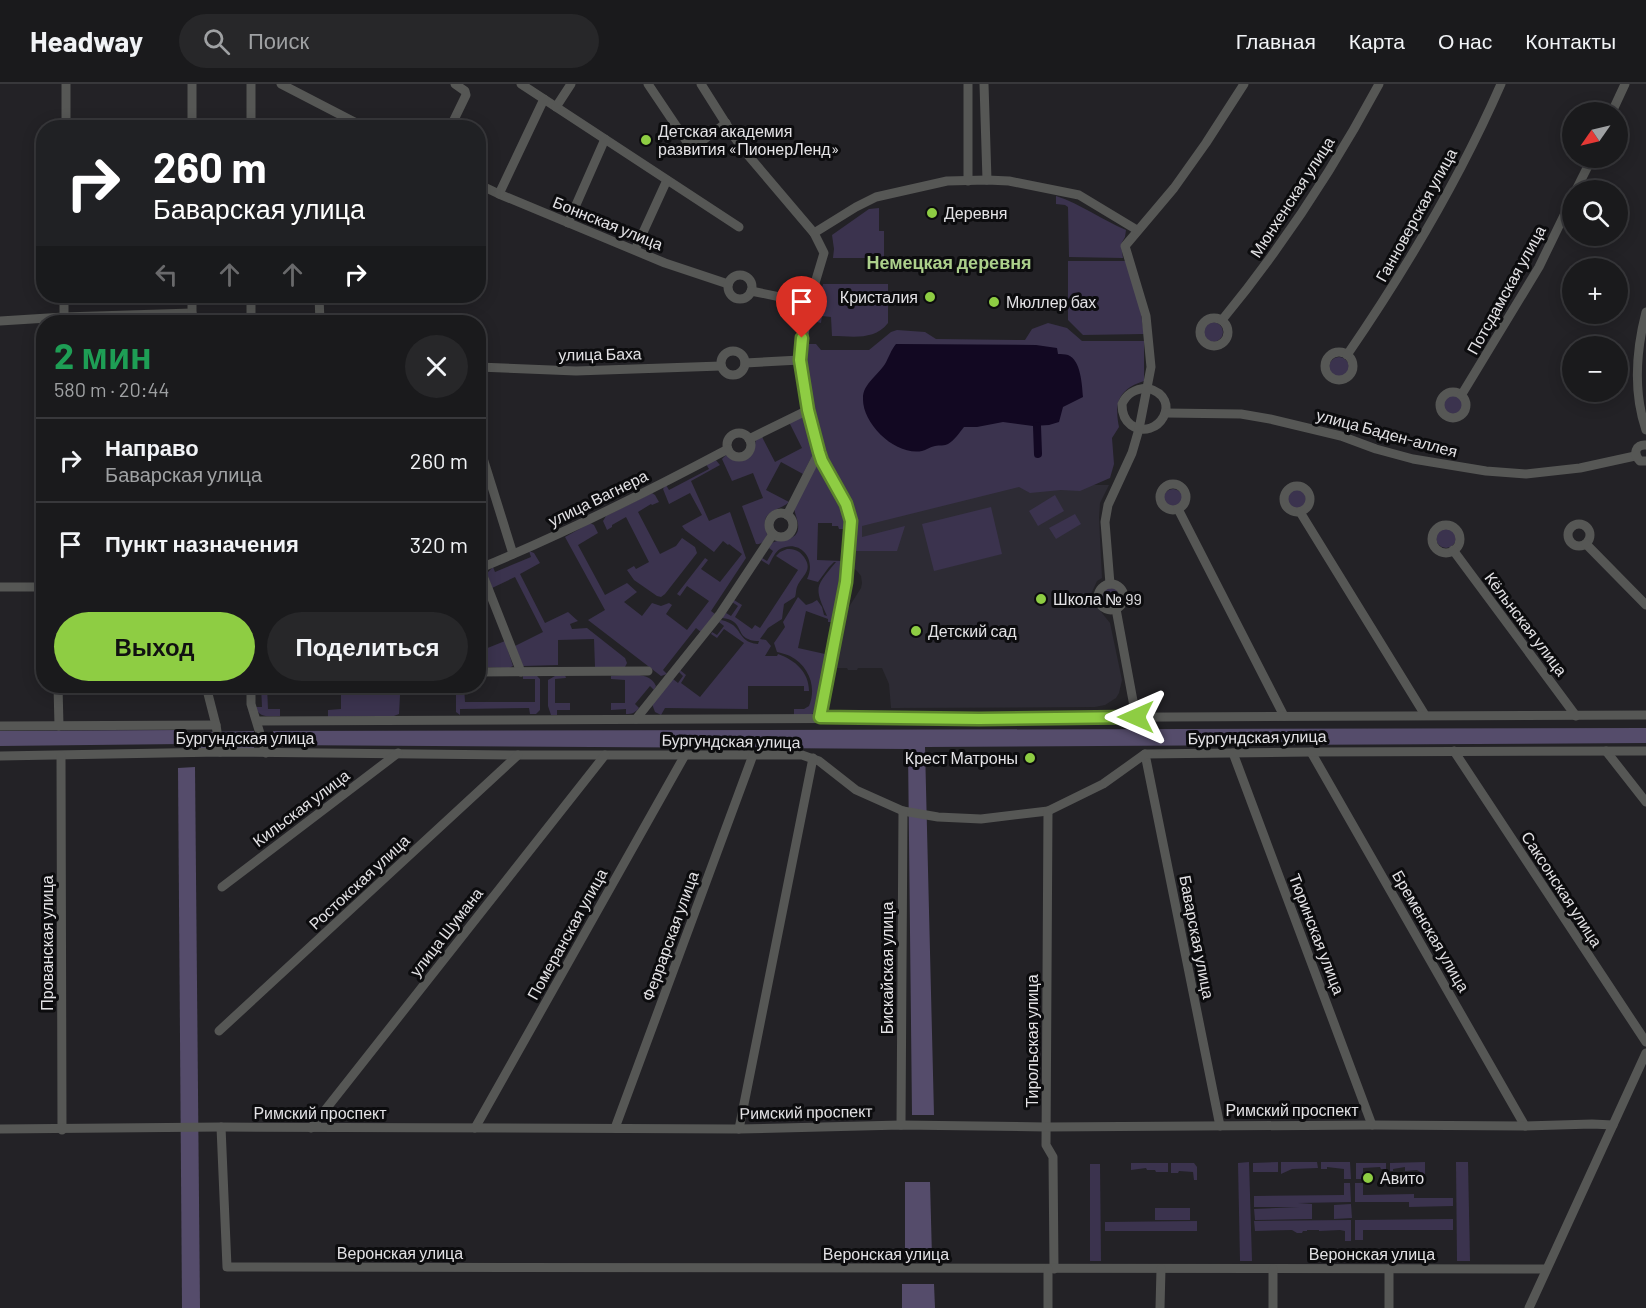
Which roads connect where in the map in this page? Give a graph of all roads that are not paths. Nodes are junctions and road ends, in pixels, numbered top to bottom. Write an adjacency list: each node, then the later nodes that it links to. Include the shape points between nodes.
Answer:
1 (66, 84): 19 (street)
2 (192, 84): 20 (street)
3 (251, 84): 21 (street)
4 (281, 84): 22 (street)
5 (455, 84): 23 (street, via 467,93)
6 (521, 84): 16 (street)
7 (571, 84): 18 (street)
8 (648, 84): 24 (street, via 687,142 702,141)
9 (700, 84): 24 (street)
10 (968, 84): 28 (street)
11 (984, 84): 27 (street)
12 (1244, 84): 34 (street, via 1174,188)
13 (1379, 84): 42 (street, Мюнхенская улица, via 1296,223)
14 (1501, 84): 44 (street, Ганноверская улица, via 1442,205)
15 (1624, 84): 17 (street)
16 (544, 99): 18 (street); 30 (street)
17 (1616, 102)
18 (556, 107): 25 (street)
19 (66, 120)
20 (192, 120)
21 (251, 120)
22 (343, 120)
23 (454, 120)
24 (726, 123): 35 (street)
25 (605, 139): 26 (street); 32 (street)
26 (667, 180): 33 (street); 36 (street)
27 (987, 180): 28 (street); 34 (street, via 1079,195)
28 (968, 181): 35 (street, via 947,181 876,197)
29 (486, 188): 30 (street, Боннская улица)
30 (500, 194): 32 (street, Боннская улица)
31 (1562, 220): 50 (street, Потсдамская улица, via 1539,267)
32 (568, 223): 36 (street, Боннская улица)
33 (739, 227)
34 (1137, 230): 49 (street, via 1125,246 1146,316 1150,367)
35 (814, 233): 39 (street, via 824,253)
36 (635, 250): 37 (street, Боннская улица)
37 (728, 284): 38 (street, via 734,277 742,276 750,281); 38 (street, via 729,294 735,298 747,297)
38 (751, 291): 39 (street)
39 (809, 303): 45 (street)
40 (1646, 312): 54 (street, via 1637,370)
41 (36, 320): 43 (street)
42 (1222, 320)
43 (0, 321)
44 (1347, 355)
45 (800, 360): 46 (street); 51 (street)
46 (745, 363): 47 (street, via 736,375 725,372); 47 (street, via 739,353 731,351 722,358)
47 (721, 366): 48 (street, улица Баха, via 576,372)
48 (486, 368)
49 (1147, 388): 52 (street, via 1162,396); 53 (street); 53 (street, via 1132,392 1122,404 1126,420)
50 (1462, 394)
51 (808, 410): 55 (street); 58 (street)
52 (1166, 413): 53 (street, via 1154,427); 59 (street, улица Баден-аллея, via 1241,414 1270,419 1413,459 1486,471 1526,474)
53 (1139, 429): 70 (street, via 1108,504 1105,522)
54 (1646, 430)
55 (749, 438): 57 (street, via 742,433 734,434); 57 (street, via 751,448 743,456 735,456)
56 (1646, 445): 59 (street, via 1637,447)
57 (728, 449): 68 (street, улица Вагнера, via 596,517)
58 (819, 452): 64 (street); 86 (street, via 851,521 846,582)
59 (1635, 456): 60 (street)
60 (1646, 461)
61 (486, 468): 68 (street)
62 (1178, 509): 84 (street)
63 (1300, 512): 82 (street)
64 (787, 515): 65 (street, via 772,516 769,527); 65 (street, via 792,521 790,532 784,536)
65 (773, 534): 88 (street, via 720,614)
66 (1586, 544): 74 (street)
67 (1453, 550): 85 (street, Кёльнская улица)
68 (513, 554): 69 (street, улица Вагнера)
69 (486, 565)
70 (1110, 584): 75 (street, via 1123,592 1124,600); 75 (street, via 1101,589 1099,600 1105,608)
71 (486, 585): 78 (street)
72 (0, 587): 73 (street)
73 (36, 587)
74 (1646, 605)
75 (1116, 609): 87 (street)
76 (648, 671): 78 (street)
77 (486, 672): 78 (street)
78 (521, 672)
79 (58, 693): 92 (street)
80 (208, 693): 90 (street)
81 (251, 693): 89 (street)
82 (1425, 715): 84 (street, Бургундская улица); 85 (street, Бургундская улица)
83 (1646, 715): 85 (street, Бургундская улица)
84 (1284, 716): 87 (street, Бургундская улица)
85 (1576, 716)
86 (820, 717): 87 (street, Бургундская улица); 88 (street, Бургундская улица)
87 (1136, 717)
88 (636, 719): 89 (street, Бургундская улица)
89 (257, 721): 98 (street)
90 (216, 725): 92 (street); 96 (street)
91 (0, 726): 92 (street)
92 (58, 726)
93 (1454, 751): 94 (street, Бургундская улица); 97 (street, Бургундская улица); 114 (street, Саксонская улица)
94 (1606, 751): 95 (street, Бургундская улица); 109 (street)
95 (1646, 751)
96 (220, 752): 98 (street, Бургундская улица); 107 (street, Бургундская улица)
97 (1311, 752): 100 (street, Бургундская улица); 118 (street, Бременская улица)
98 (266, 753): 99 (street, Бургундская улица)
99 (398, 753): 102 (street, Бургундская улица); 112 (street, Кильская улица)
100 (1233, 753): 101 (street, Бургундская улица); 117 (street, Тюринская улица)
101 (1145, 754): 111 (street, Бургундская улица, via 1103,784); 120 (street, Баварская улица)
102 (518, 755): 103 (street, Бургундская улица); 113 (street, Ростокская улица)
103 (605, 755): 104 (street, Бургундская улица); 123 (street, улица Шумана)
104 (685, 755): 105 (street, Бургундская улица); 124 (street, Померанская улица)
105 (753, 755): 108 (street, Бургундская улица, via 802,754); 125 (street, Феррарская улица)
106 (0, 756): 107 (street, Бургундская улица)
107 (61, 756): 128 (street, Прованская улица)
108 (813, 758): 110 (street, Бургундская улица, via 856,790); 127 (street)
109 (1646, 802)
110 (903, 811): 111 (street, Бургундская улица, via 981,819); 116 (street, Бискайская улица)
111 (1048, 811): 122 (street, Тирольская улица)
112 (222, 887)
113 (219, 1031)
114 (1646, 1042)
115 (1646, 1053): 119 (street)
116 (901, 1125): 122 (street, Римский проспект); 127 (street, Римский проспект)
117 (1372, 1125): 118 (street, Римский проспект); 120 (street, Римский проспект)
118 (1525, 1125): 119 (street, Римский проспект)
119 (1612, 1125): 133 (street)
120 (1220, 1126): 122 (street, Римский проспект)
121 (221, 1127): 123 (street, Римский проспект); 128 (street, Римский проспект); 129 (street, Веронская улица, via 227,1267)
122 (1046, 1127): 129 (street, Тирольская улица, via 1047,1148 1053,1157)
123 (311, 1128): 124 (street, Римский проспект)
124 (476, 1128): 125 (street, Римский проспект)
125 (615, 1128): 127 (street, Римский проспект)
126 (0, 1129): 128 (street, Римский проспект)
127 (739, 1129)
128 (62, 1130)
129 (1051, 1269): 130 (street, Веронская улица); 134 (street, Тирольская улица)
130 (1161, 1269): 131 (street, Веронская улица); 135 (street)
131 (1273, 1269): 132 (street, Веронская улица); 136 (street)
132 (1389, 1269): 133 (street, Веронская улица); 137 (street)
133 (1546, 1269): 138 (street)
134 (1048, 1308)
135 (1160, 1308)
136 (1273, 1308)
137 (1389, 1308)
138 (1529, 1308)

